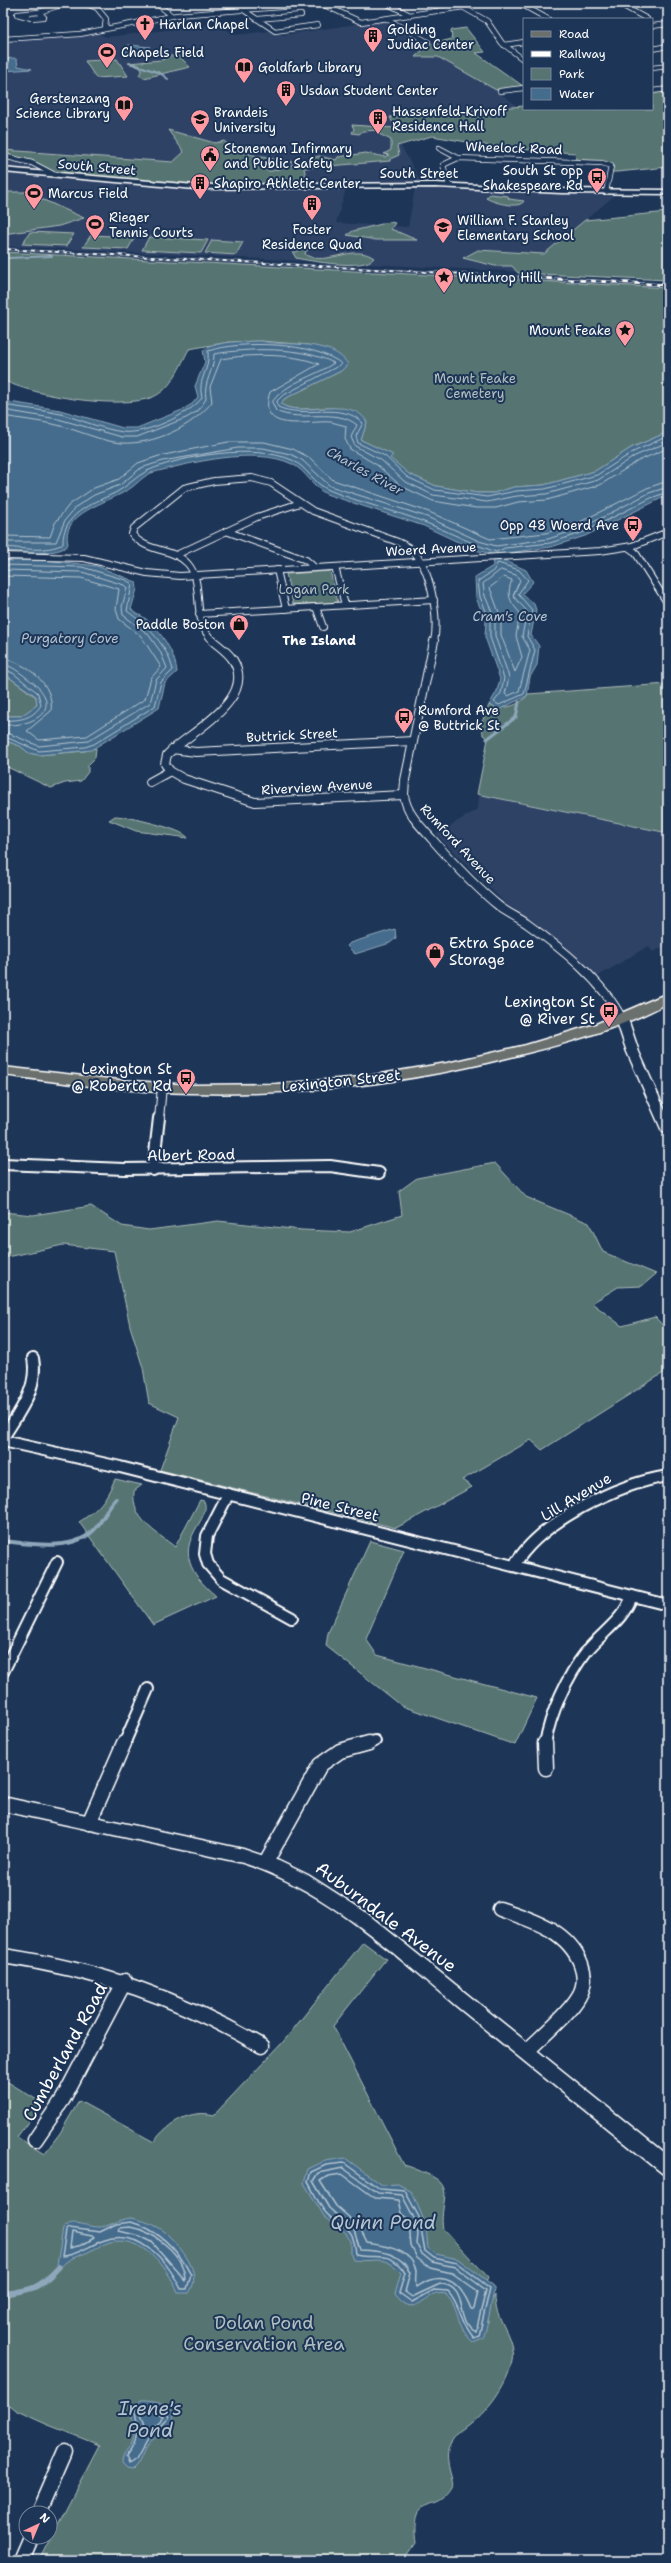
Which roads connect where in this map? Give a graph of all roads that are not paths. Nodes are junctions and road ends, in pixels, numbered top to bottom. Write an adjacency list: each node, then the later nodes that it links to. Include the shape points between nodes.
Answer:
1 (67, 3): 13 (street)
2 (84, 3): 26 (street, via 96,7 103,13 106,19 105,26)
3 (156, 3): 14 (street)
4 (233, 3): 12 (street)
5 (320, 3): 12 (street); 20 (street, via 361,22)
6 (386, 3): 16 (street)
7 (455, 3): 11 (street)
8 (484, 3): 11 (street)
9 (519, 3): 17 (street)
10 (618, 3): 18 (street)
11 (463, 7): 16 (street); 32 (street, via 488,22)
12 (244, 9): 14 (street); 19 (street)
13 (39, 12): 13 (street, via 44,16 31,18 17,14)
14 (171, 15): 26 (street)
15 (301, 15): 19 (street)
16 (410, 15): 20 (street)
17 (546, 18)
18 (646, 18)
19 (258, 19): 23 (street, via 275,31)
20 (387, 19): 30 (street)
21 (653, 22): 24 (street)
22 (668, 24): 24 (street)
23 (318, 25)
24 (659, 25): 25 (street)
25 (653, 26)
26 (108, 28): 28 (street, via 70,35)
27 (3, 35): 28 (street)
28 (19, 38): 29 (street)
29 (3, 40)
30 (428, 42)
31 (523, 42): 32 (street)
32 (504, 44): 35 (street)
33 (668, 46): 34 (street)
34 (655, 48)
35 (523, 59)
36 (668, 66): 37 (street)
37 (653, 68)
38 (523, 88): 40 (street)
39 (668, 89): 41 (street)
40 (500, 91)
41 (653, 91)
42 (439, 148): 44 (street)
43 (3, 156): 46 (street, via 32,163)
44 (458, 158): 47 (street, Wheelock Road, via 443,165); 48 (street, Wheelock Road, via 608,164 612,166)
45 (3, 170): 46 (main road, South Street)
46 (55, 175): 47 (main road, South Street, via 210,188)
47 (449, 185): 48 (main road, South Street)
48 (606, 192): 49 (main road, South Street)
49 (668, 192)
50 (300, 503): 51 (street, via 262,515); 54 (street, via 271,483 256,479 214,481 184,488 159,506 132,532 134,538 143,544); 56 (street, via 317,512 402,544 413,552)
51 (226, 532): 54 (street); 58 (street, via 306,560)
52 (668, 532): 53 (street, Woerd Avenue)
53 (628, 547): 56 (street, Woerd Avenue); 62 (street, via 635,552)
54 (176, 555): 60 (street, via 188,563)
55 (3, 556): 60 (street, Woerd Avenue, via 84,558 147,573)
56 (420, 562): 57 (street, Woerd Avenue); 61 (street, Rumford Avenue)
57 (335, 567): 58 (street, Woerd Avenue); 63 (street)
58 (315, 568): 59 (street, Woerd Avenue)
59 (277, 570): 60 (street, Woerd Avenue); 65 (street)
60 (192, 575): 66 (street)
61 (434, 600): 63 (street); 68 (street, Rumford Avenue, via 437,634)
62 (668, 604)
63 (345, 606): 64 (street)
64 (316, 607): 65 (street); 67 (street)
65 (286, 609): 66 (street)
66 (199, 614): 69 (street, via 205,631 228,653 235,664 238,676 229,703)
67 (323, 628)
68 (413, 741): 69 (street, Buttrick Street, via 196,752); 72 (street, Rumford Avenue)
69 (172, 749): 70 (street, via 165,760)
70 (170, 771): 71 (street); 72 (street, Riverview Avenue, via 198,784 255,802)
71 (150, 782)
72 (404, 795): 74 (street, Rumford Avenue, via 412,815 434,840 500,906 536,930 595,983 616,1005)
73 (668, 997): 74 (main road, Lexington Street)
74 (622, 1019): 76 (main road, Lexington Street, via 512,1053 407,1075 291,1087); 77 (street, via 633,1052)
75 (3, 1071): 76 (main road, Lexington Street)
76 (162, 1087): 79 (street)
77 (668, 1131)
78 (3, 1164): 79 (street, Albert Road, via 70,1169)
79 (154, 1170): 80 (street, Albert Road, via 344,1167)
80 (379, 1173)
81 (33, 1358): 82 (street, via 36,1369 34,1382)
82 (3, 1438)
83 (3, 1441): 85 (street, Pine Street)
84 (668, 1476): 87 (street, Lill Avenue, via 638,1480 609,1493 530,1543)
85 (228, 1494): 87 (street, Pine Street); 90 (street, via 207,1536 205,1550 208,1564 223,1581)
86 (57, 1562): 91 (street)
87 (514, 1566): 88 (street, Pine Street)
88 (632, 1596): 89 (street, Pine Street); 94 (street, via 622,1616 579,1662 546,1737)
89 (668, 1605)
90 (292, 1618)
91 (3, 1672)
92 (148, 1689): 96 (street)
93 (375, 1741): 97 (street, via 340,1751 320,1765)
94 (546, 1768)
95 (3, 1804): 96 (street, Auburndale Avenue)
96 (89, 1823): 97 (street, Auburndale Avenue)
97 (266, 1862): 102 (street, Auburndale Avenue, via 297,1876 350,1912)
98 (500, 1909): 102 (street, via 560,1934 577,1953 584,1975 583,1991 577,2000)
99 (3, 1956): 100 (street, via 75,1967)
100 (125, 1981): 101 (street, via 186,2004); 103 (street, Cumberland Road, via 63,2099)
101 (262, 2046)
102 (526, 2052): 104 (street, Auburndale Avenue)
103 (35, 2140)
104 (668, 2167)
105 (65, 2451): 106 (street)
106 (41, 2505)
107 (28, 2545): 108 (street)
108 (21, 2560)

